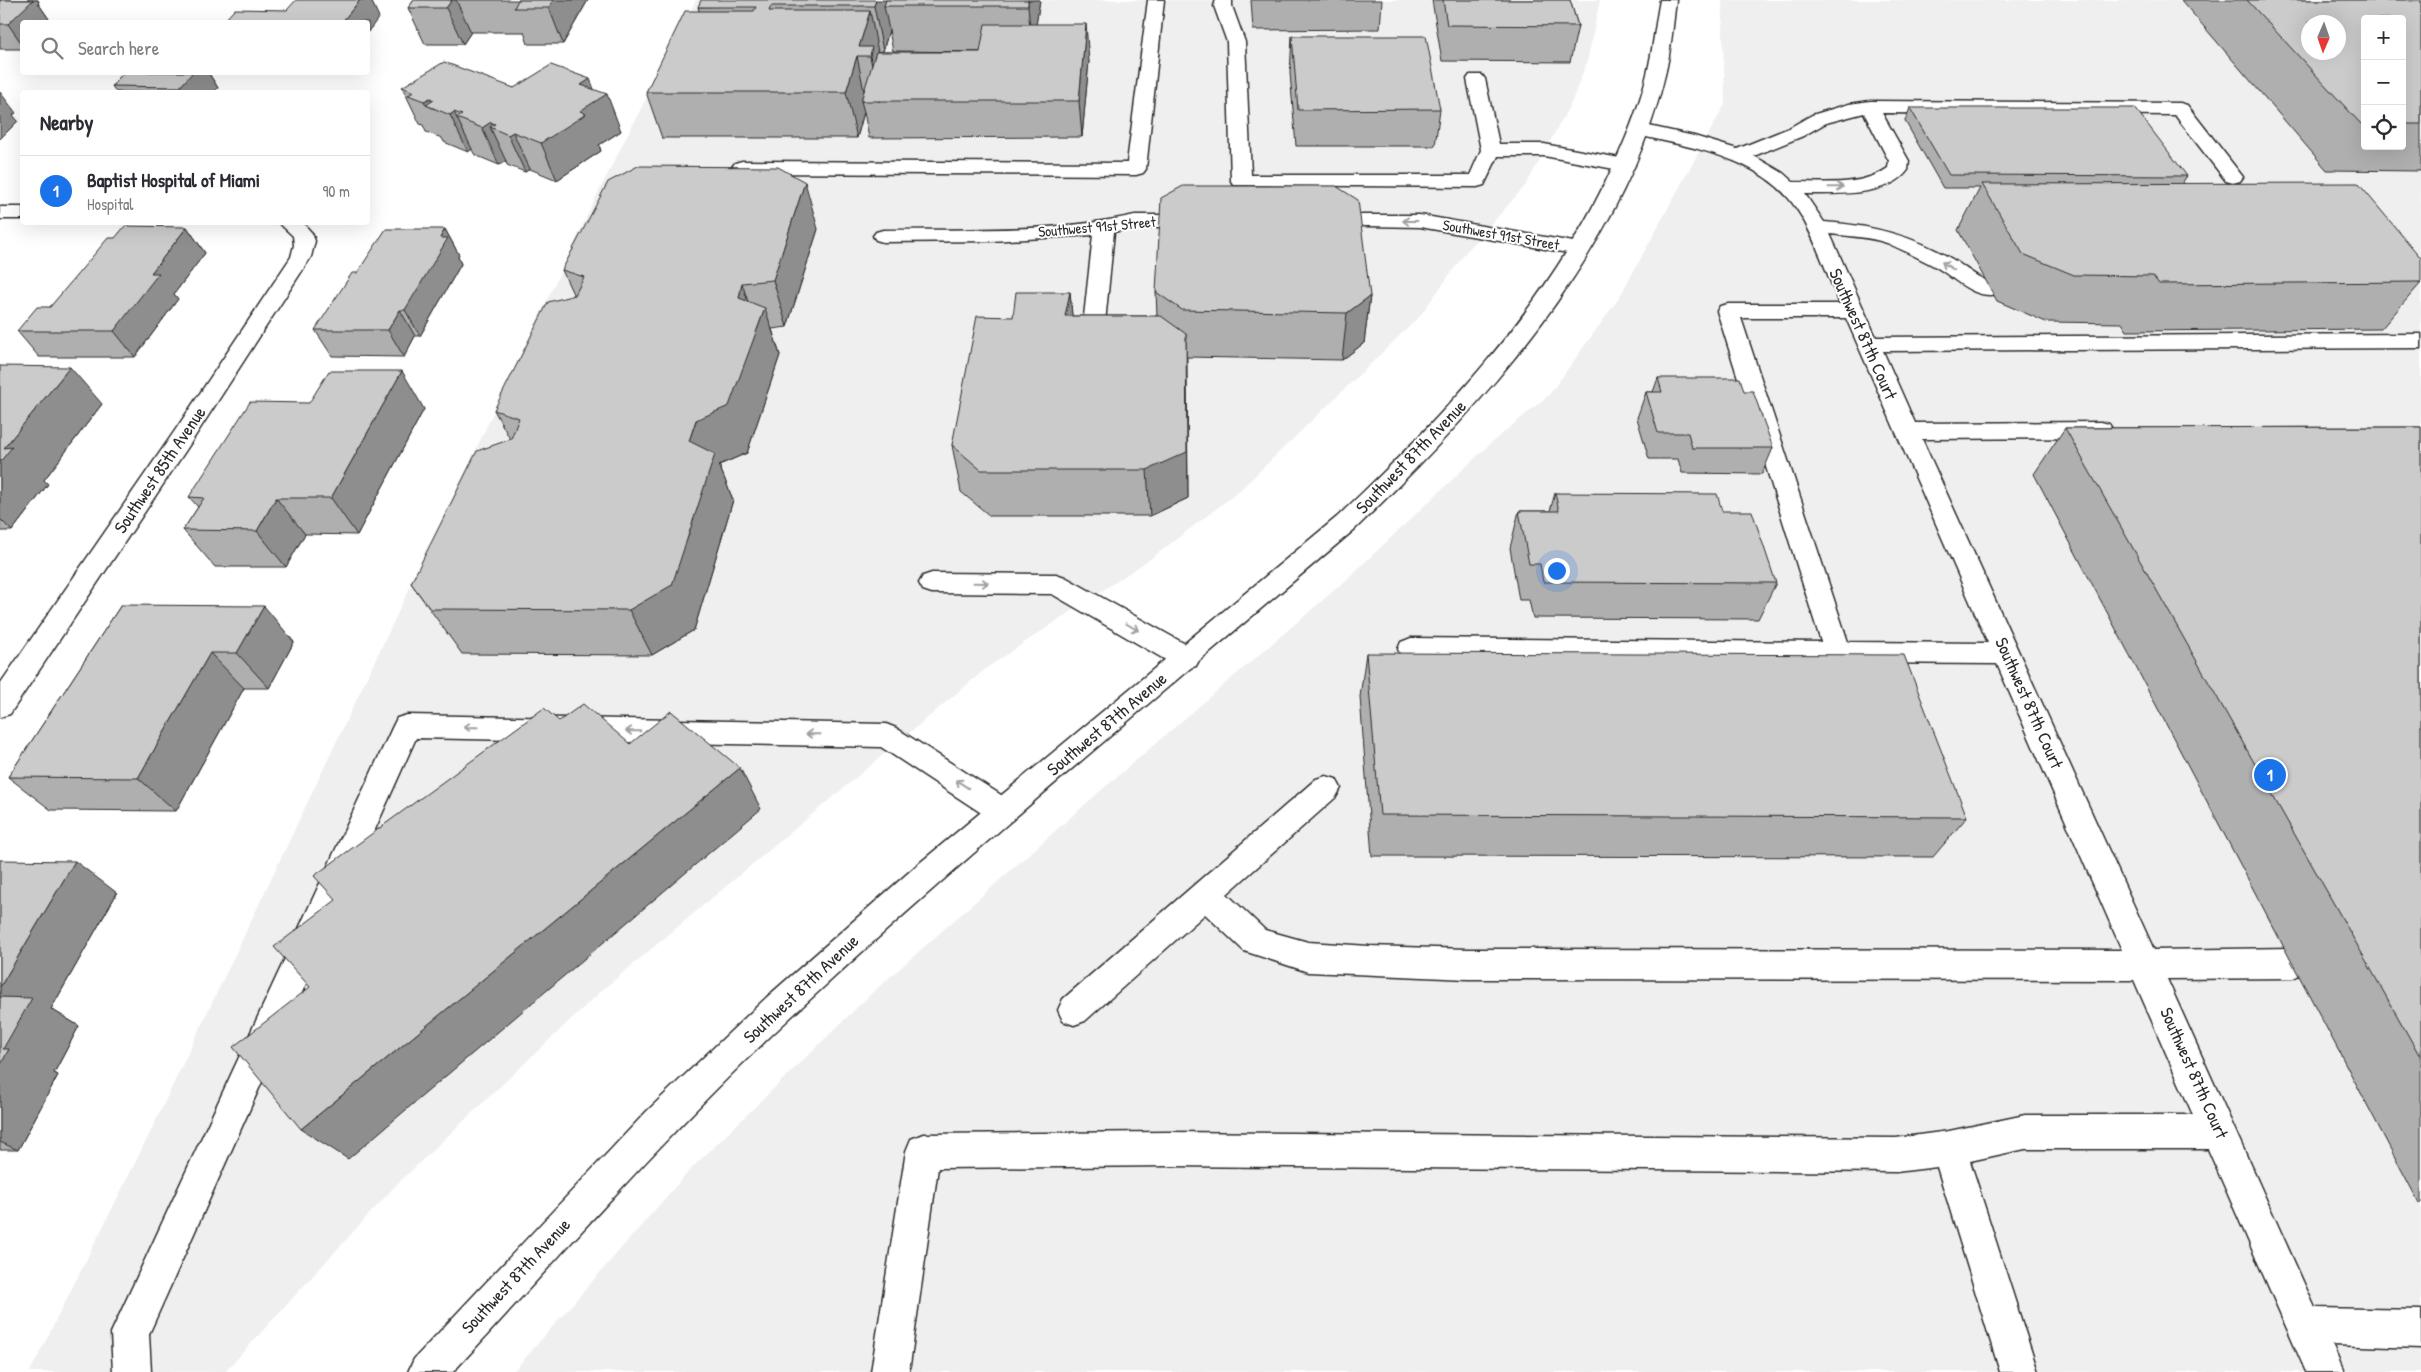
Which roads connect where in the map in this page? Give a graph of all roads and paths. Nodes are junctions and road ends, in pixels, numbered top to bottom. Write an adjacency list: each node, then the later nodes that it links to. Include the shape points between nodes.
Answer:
1 (1156, 0): 10 (street, via 1136,169)
2 (1224, 0): 7 (street, via 1223,6 1236,42 1241,181 1477,181)
3 (1668, 0): 6 (street, Southwest 87th Avenue, via 1666,26)
4 (1476, 79): 7 (street)
5 (1870, 108): 8 (street, via 1819,119); 11 (street, via 2180,109); 12 (street, one-way to 5, via 1874,184 1889,179 1898,170 1899,161)
6 (1640, 130): 8 (street, Southwest 87th Court, via 1700,143); 9 (street, Southwest 87th Avenue)
7 (1491, 150): 9 (street, via 1544,150)
8 (1738, 156): 12 (street, Southwest 87th Court)
9 (1625, 165): 21 (street, Southwest 87th Avenue)
10 (722, 167)
11 (2233, 177)
12 (1788, 188): 19 (street, Southwest 87th Court, via 1805,206)
13 (0, 213): 14 (street)
14 (20, 213)
15 (1214, 221): 18 (street, Southwest 91st Street, via 1135,221)
16 (1302, 221): 21 (street, Southwest 91st Street, one-way to 16, via 1420,221)
17 (294, 226): 36 (street, Southwest 85th Avenue, via 304,237 301,257)
18 (1104, 228): 20 (street, Southwest 91st Street, via 991,236); 28 (street)
19 (1816, 228): 22 (street, one-way to 19, via 1974,284 1944,263 1894,239 1863,231); 23 (street, Southwest 87th Court)
20 (883, 236)
21 (1579, 249): 35 (street, Southwest 87th Avenue, via 1484,381 1385,487)
22 (1990, 289)
23 (1852, 311): 27 (street, Southwest 87th Court); 33 (street, via 1728,312)
24 (2072, 323): 26 (street)
25 (2421, 341): 26 (street)
26 (2107, 342): 27 (street)
27 (1867, 344): 30 (street, Southwest 87th Court)
28 (1091, 358)
29 (2126, 430): 30 (street)
30 (1908, 432): 34 (street, Southwest 87th Court)
31 (932, 582): 35 (street, one-way to 35, via 1056,584)
32 (1411, 649): 33 (street)
33 (1838, 652): 34 (street)
34 (2008, 654): 41 (street, Southwest 87th Court)
35 (1186, 658): 38 (street, Southwest 87th Avenue)
36 (0, 706)
37 (1326, 788): 39 (street)
38 (1002, 811): 47 (street, one-way to 47, via 886,736 406,726 130,1333); 48 (street, Southwest 87th Avenue, via 778,1008 659,1123)
39 (1205, 894): 41 (street, via 1255,941 1308,956 1368,961); 42 (street)
40 (2293, 963): 41 (street)
41 (2146, 965): 43 (street, Southwest 87th Court)
42 (1074, 1010)
43 (2220, 1132): 44 (street, via 2025,1132); 45 (street, Southwest 87th Court)
44 (1949, 1148): 49 (street, via 1896,1155 1170,1149 923,1151); 50 (street)
45 (2305, 1326): 46 (street); 51 (street, Southwest 87th Court)
46 (2421, 1329)
47 (132, 1372)
48 (427, 1372)
49 (890, 1372)
50 (2019, 1372)
51 (2326, 1372)

